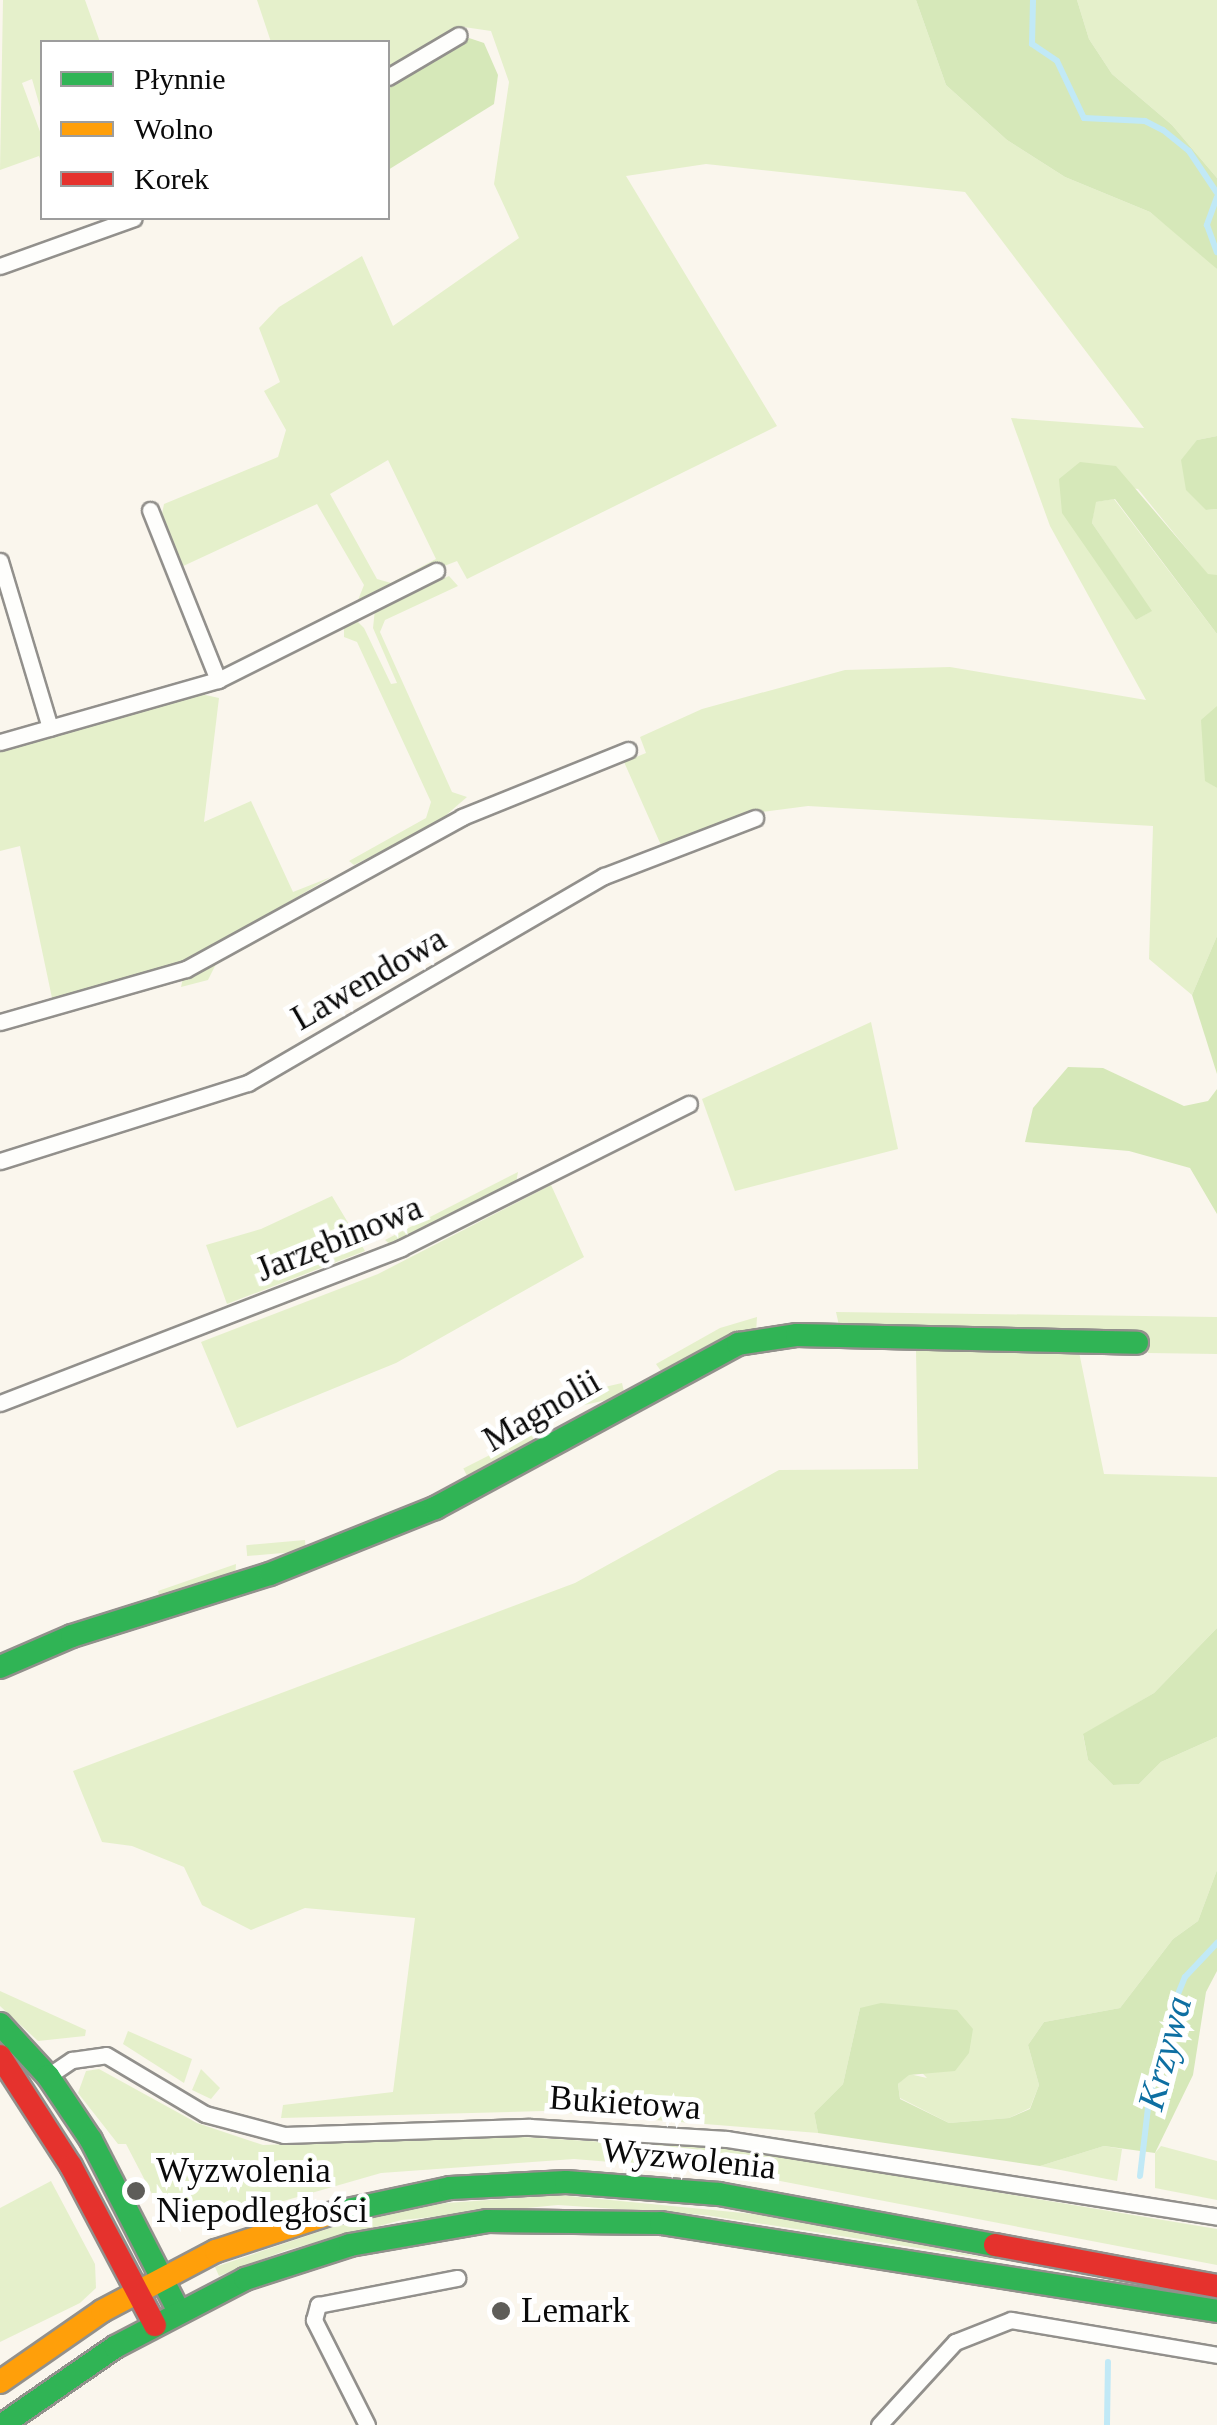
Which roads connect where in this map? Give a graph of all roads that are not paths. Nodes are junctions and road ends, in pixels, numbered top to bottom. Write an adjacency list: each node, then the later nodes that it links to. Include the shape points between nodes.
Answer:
1 (459, 35): 2 (street)
2 (390, 75)
3 (128, 220): 4 (street)
4 (0, 266)
5 (150, 510): 8 (street)
6 (0, 560): 9 (street)
7 (436, 571): 8 (street)
8 (218, 680): 9 (street)
9 (50, 728): 10 (street)
10 (0, 742)
11 (628, 750): 13 (street, via 462,817 186,969)
12 (755, 818): 15 (street, Lawendowa, via 604,876 248,1083)
13 (0, 1022)
14 (689, 1104): 17 (street, Jarzębinowa, via 401,1248)
15 (0, 1161)
16 (1138, 1343): 18 (main road, Magnolii, via 796,1336 738,1344 435,1508 270,1574 72,1636)
17 (0, 1404)
18 (0, 1667)
19 (0, 2024): 21 (main road)
20 (0, 2056): 26 (main road)
21 (48, 2076): 22 (street, Bukietowa, via 72,2060 106,2056 205,2114 284,2134 530,2126 727,2139); 23 (main road, via 91,2140)
22 (1217, 2217)
23 (161, 2277): 25 (main road, Wyzwolenia, via 256,2236 356,2205 450,2188 566,2182 766,2200); 26 (main road, Wyzwolenia); 28 (main road)
24 (457, 2278): 33 (street, via 318,2305 314,2320)
25 (1217, 2286)
26 (139, 2289): 29 (main road); 31 (main road, Wyzwolenia)
27 (1217, 2310): 28 (main road, Wyzwolenia, via 724,2231 543,2218 414,2230 350,2245 244,2280)
28 (179, 2312): 29 (main road, Wyzwolenia)
29 (155, 2325): 32 (main road, Wyzwolenia)
30 (1217, 2354): 34 (street, via 1011,2320 955,2342)
31 (0, 2382)
32 (2, 2425)
33 (367, 2425)
34 (880, 2425)

